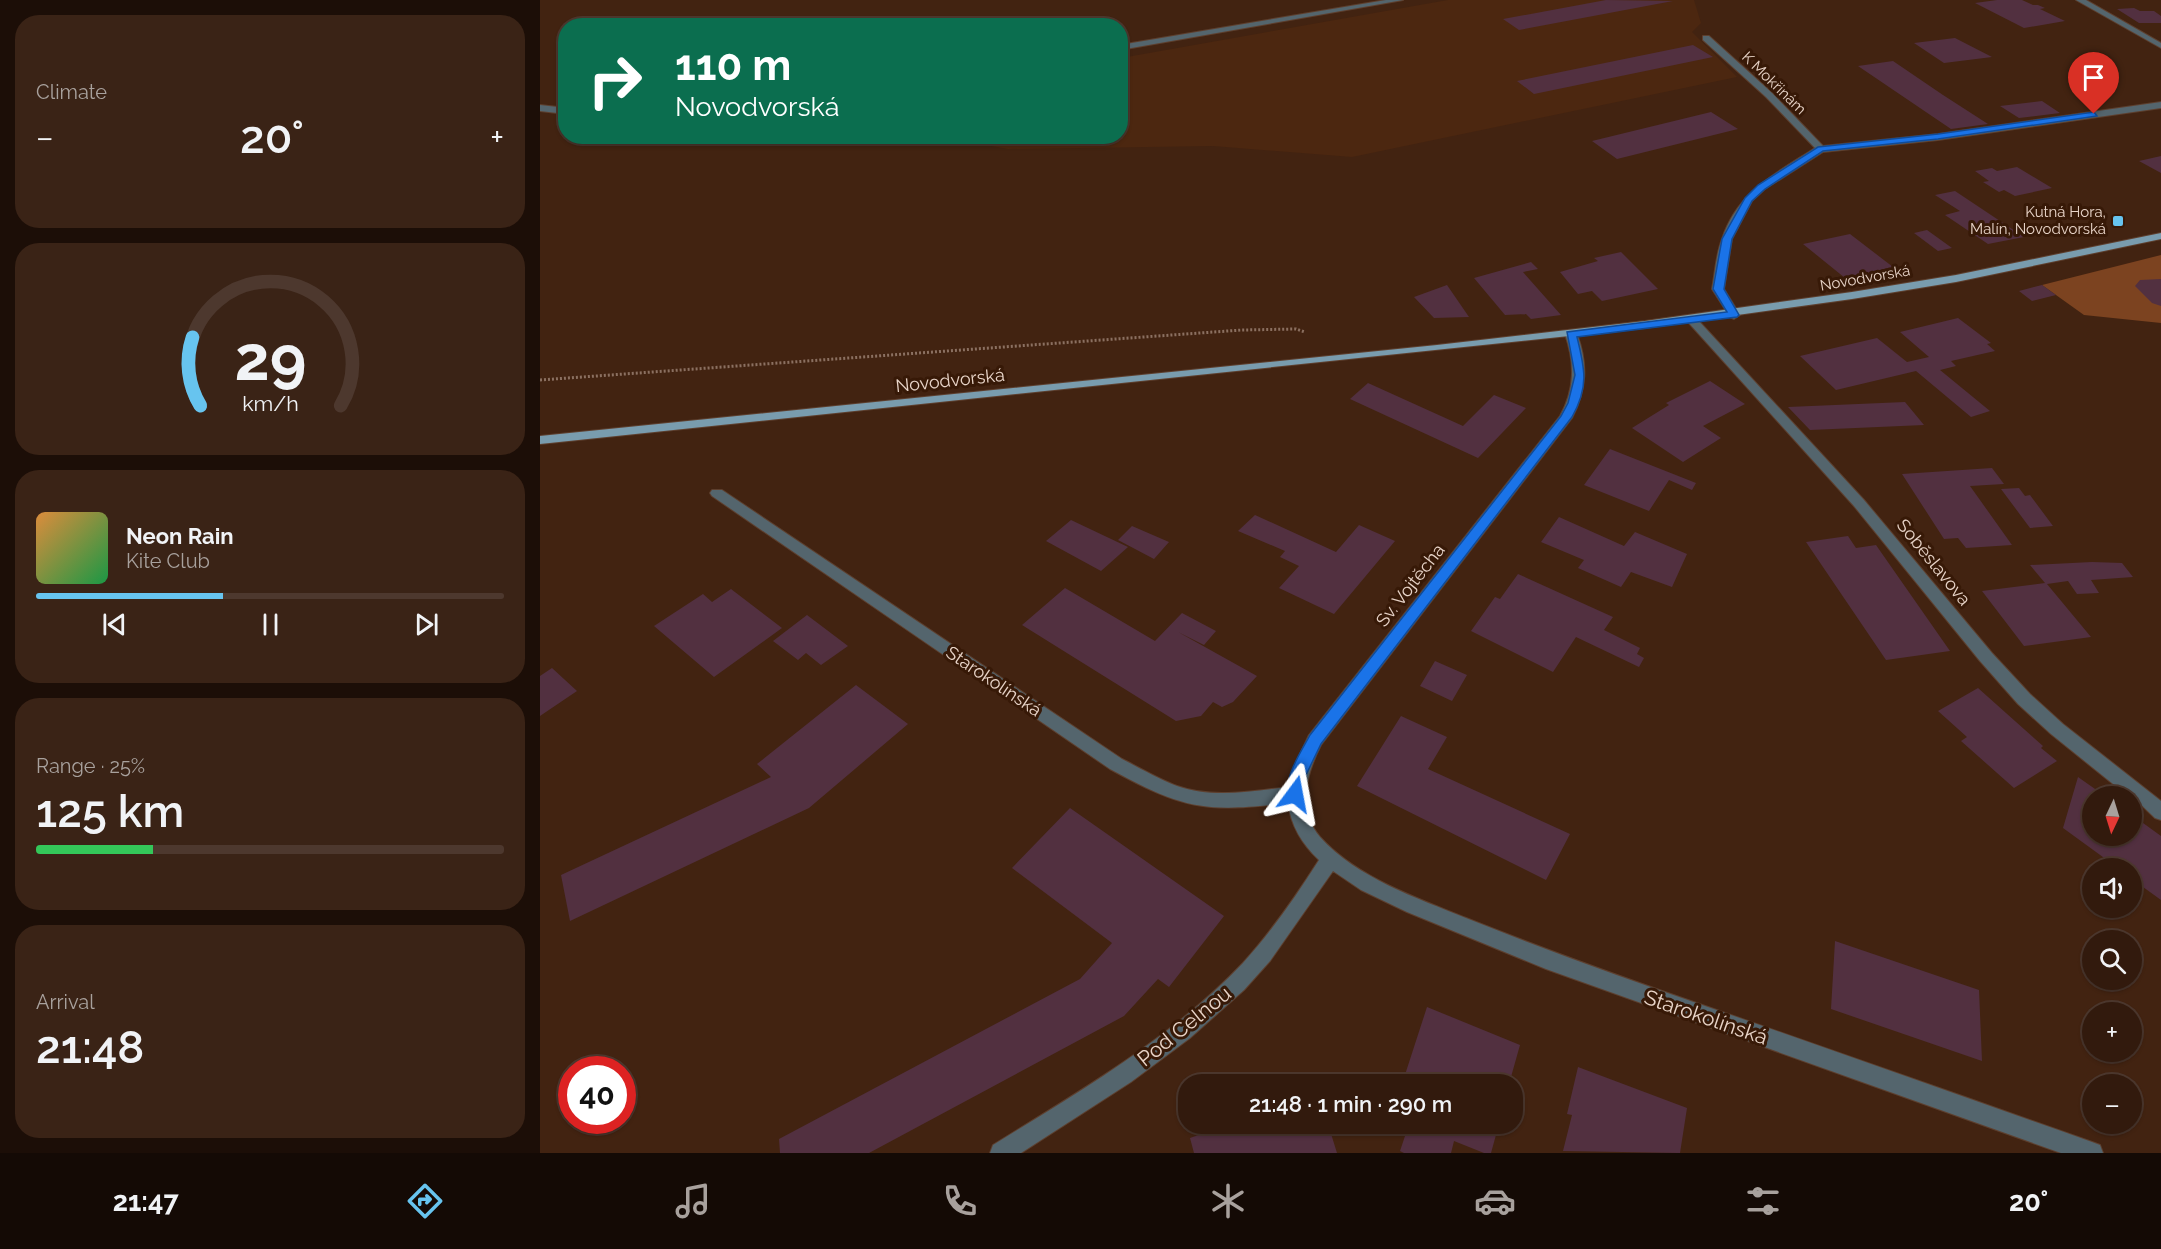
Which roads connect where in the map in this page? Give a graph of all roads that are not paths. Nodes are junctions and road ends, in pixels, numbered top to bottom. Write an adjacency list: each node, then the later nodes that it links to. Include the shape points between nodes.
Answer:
1 (1399, 0): 5 (street)
2 (2080, 0): 4 (street)
3 (1707, 38): 9 (street, K Mokřinám, via 1769,94)
4 (2161, 46)
5 (1128, 47)
6 (2161, 105): 9 (street, via 1938,137)
7 (540, 108): 8 (street)
8 (558, 110)
9 (1821, 149): 11 (street, via 1761,187 1733,226 1718,289)
10 (2161, 236): 11 (main road, Novodvorská, via 1956,279)
11 (1734, 315): 12 (main road, Novodvorská)
12 (1692, 320): 13 (main road, Novodvorská); 17 (street, Soběslavova, via 1859,503 2024,699)
13 (1571, 334): 14 (main road, Novodvorská); 16 (street, Sv. Vojtěcha, via 1580,375 1574,403 1566,417 1315,740 1298,775)
14 (540, 440)
15 (717, 493): 16 (street, Starokolínská, via 1116,764 1164,789 1189,797 1222,800)
16 (1295, 794): 18 (street, Sv. Vojtěcha, via 1301,820 1312,840)
17 (2161, 812)
18 (1330, 859): 19 (street, Pod Celnou, via 1299,909 1237,983 1122,1076); 20 (street, Starokolínská, via 1403,900 1548,961)
19 (1001, 1153)
20 (2092, 1153)

